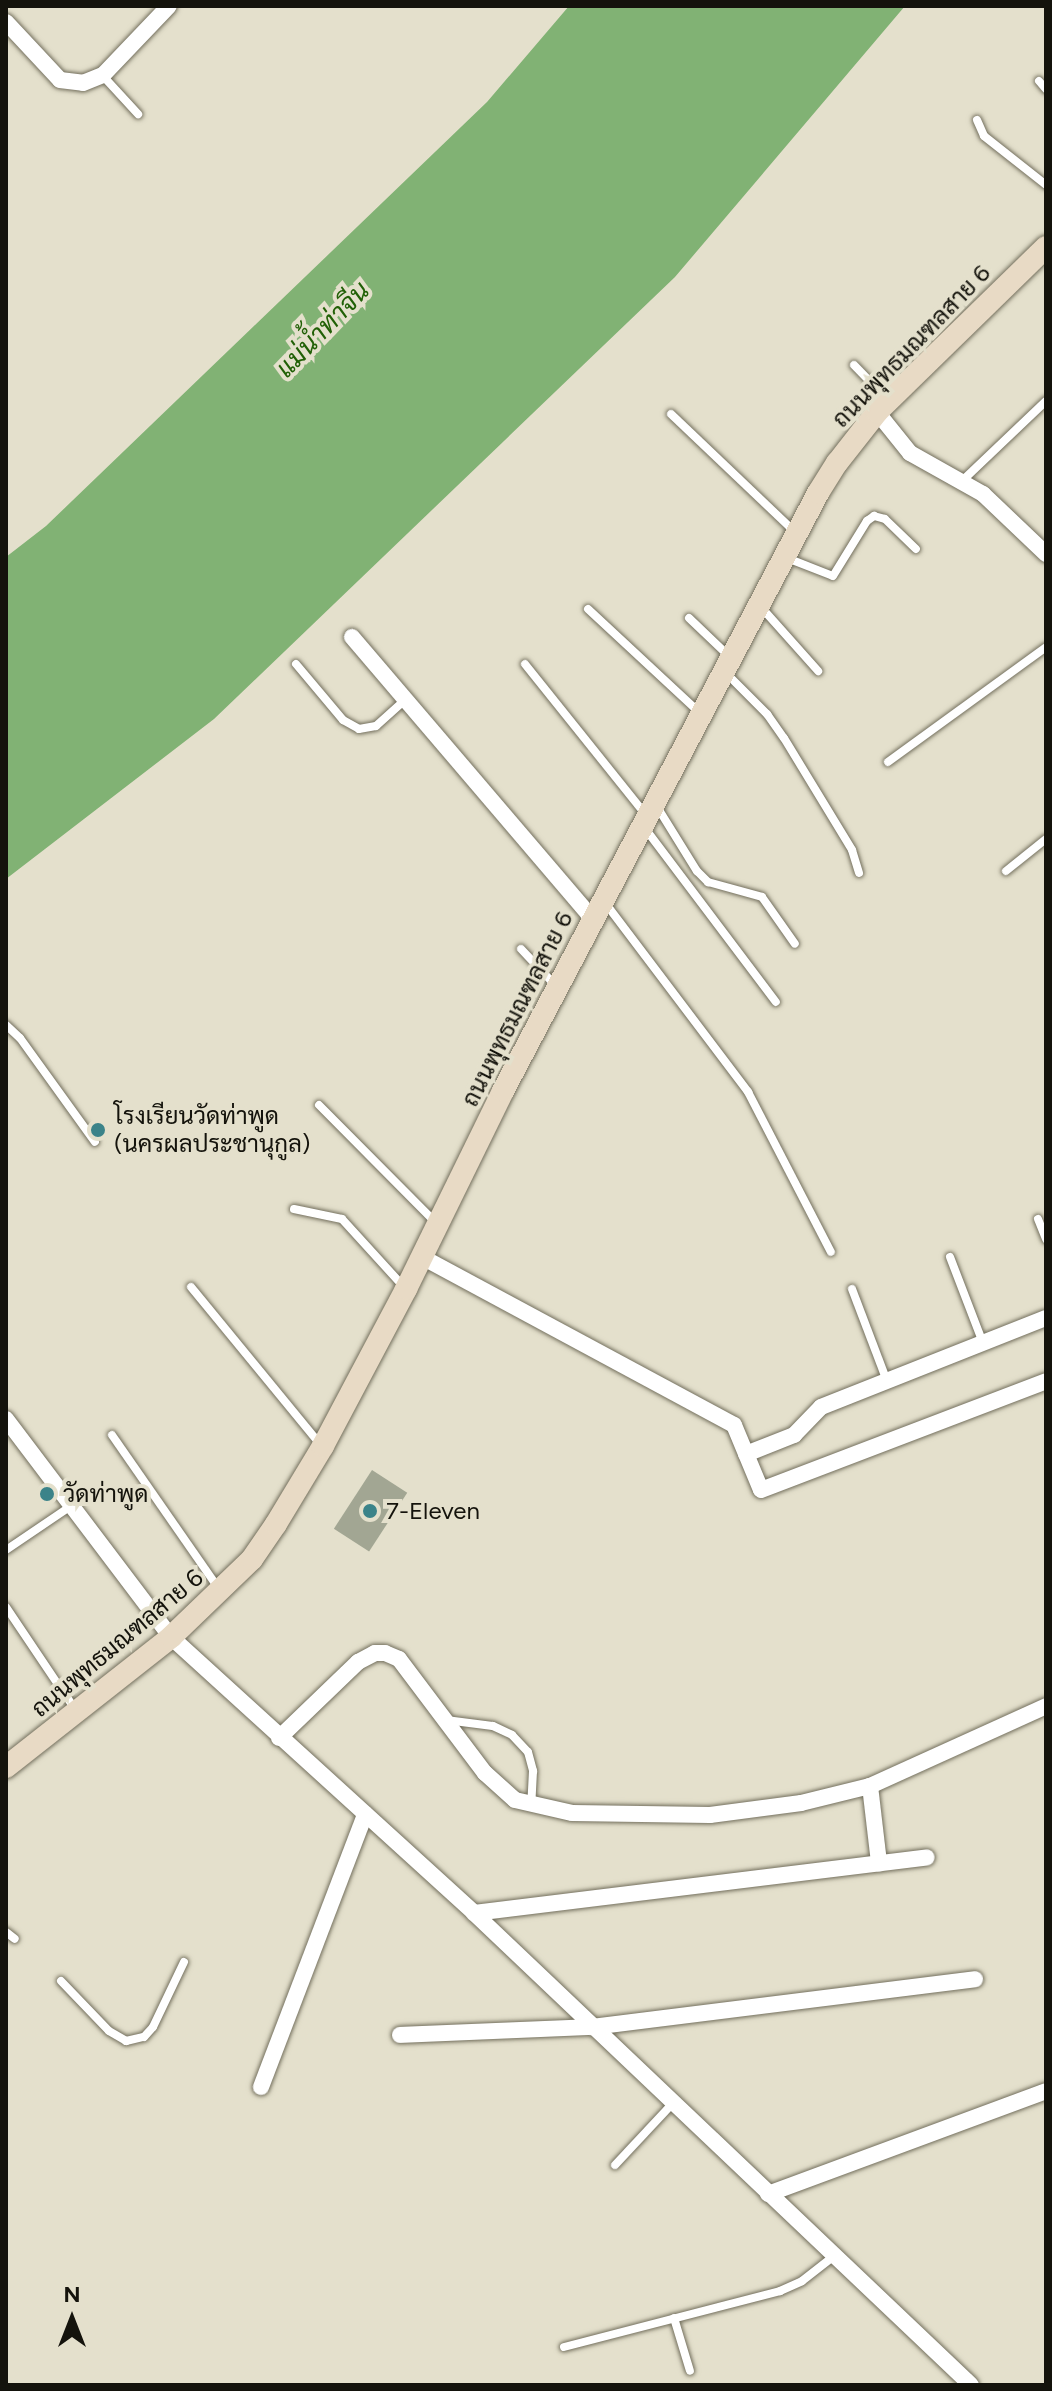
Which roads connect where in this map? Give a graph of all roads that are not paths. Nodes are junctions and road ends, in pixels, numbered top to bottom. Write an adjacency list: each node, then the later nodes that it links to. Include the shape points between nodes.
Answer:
1 (169, 6): 3 (street)
2 (6, 22): 3 (street, via 60,80 83,83)
3 (103, 75): 6 (lane)
4 (1039, 81): 5 (lane)
5 (1046, 89)
6 (138, 114)
7 (977, 120): 8 (lane, via 984,136)
8 (1046, 185)
9 (1046, 247): 12 (main road, ถนนพุทธมณฑลสาย 6)
10 (854, 365): 12 (lane)
11 (1046, 401): 14 (lane)
12 (883, 406): 14 (street, via 910,453); 15 (main road, ถนนพุทธมณฑลสาย 6, via 837,463)
13 (671, 414): 15 (lane)
14 (962, 482): 17 (street, via 983,494)
15 (796, 532): 18 (main road, ถนนพุทธมณฑลสาย 6)
16 (916, 549): 18 (lane, via 885,519 874,516 833,576)
17 (1046, 554)
18 (783, 556): 19 (main road, ถนนพุทธมณฑลสาย 6)
19 (758, 604): 26 (main road, ถนนพุทธมณฑลสาย 6); 27 (lane)
20 (588, 609): 29 (lane)
21 (689, 618): 26 (lane)
22 (352, 637): 28 (street)
23 (1046, 647): 30 (lane)
24 (296, 664): 28 (lane, via 343,720 359,729 376,726)
25 (525, 664): 31 (lane)
26 (727, 664): 29 (main road, ถนนพุทธมณฑลสาย 6); 34 (lane, via 784,738 852,850)
27 (818, 671)
28 (406, 699): 35 (street)
29 (701, 713): 31 (main road, ถนนพุทธมณฑลสาย 6)
30 (888, 762)
31 (649, 816): 35 (main road, ถนนพุทธมณฑลสาย 6); 36 (lane, via 708,882 762,897); 39 (lane)
32 (1046, 839): 33 (lane)
33 (1006, 871)
34 (859, 873)
35 (598, 910): 38 (main road, ถนนพุทธมณฑลสาย 6); 47 (lane, via 748,1092)
36 (795, 944)
37 (521, 949): 38 (lane)
38 (558, 988): 45 (main road, ถนนพุทธมณฑลสาย 6)
39 (776, 1002)
40 (6, 1025): 42 (lane)
41 (319, 1105): 45 (lane)
42 (95, 1142)
43 (294, 1209): 51 (lane, via 342,1219)
44 (1038, 1219): 46 (lane)
45 (439, 1225): 48 (main road, ถนนพุทธมณฑลสาย 6)
46 (1046, 1239)
47 (831, 1252)
48 (422, 1257): 51 (main road, ถนนพุทธมณฑลสาย 6); 60 (street, via 734,1425)
49 (950, 1257): 54 (lane)
50 (191, 1287): 59 (lane)
51 (406, 1289): 59 (main road, ถนนพุทธมณฑลสาย 6)
52 (852, 1289): 55 (lane)
53 (1046, 1318): 54 (street)
54 (983, 1343): 55 (street)
55 (887, 1381): 60 (street, via 821,1407 794,1435)
56 (1046, 1381): 60 (street, via 761,1490)
57 (6, 1419): 61 (street)
58 (112, 1435): 63 (lane)
59 (323, 1446): 63 (main road, ถนนพุทธมณฑลสาย 6, via 252,1559)
60 (746, 1454)
61 (72, 1505): 62 (lane); 65 (street)
62 (6, 1550)
63 (221, 1592): 65 (main road, ถนนพุทธมณฑลสาย 6)
64 (6, 1607): 67 (lane)
65 (171, 1637): 67 (main road, ถนนพุทธมณฑลสาย 6); 69 (street)
66 (1046, 1706): 71 (street)
67 (76, 1712): 70 (main road, ถนนพุทธมณฑลสาย 6)
68 (446, 1720): 69 (street, via 399,1659 375,1653 358,1662); 72 (street, via 485,1773 515,1800); 72 (lane, via 493,1726 512,1735 528,1752)
69 (279, 1738): 73 (street)
70 (6, 1767)
71 (870, 1786): 72 (street, via 801,1803 710,1815 626,1816); 75 (street)
72 (531, 1805)
73 (365, 1814): 76 (street); 84 (street)
74 (927, 1857): 75 (street)
75 (879, 1863): 76 (street)
76 (474, 1913): 82 (street)
77 (6, 1932): 78 (lane)
78 (15, 1939)
79 (184, 1962): 81 (lane, via 153,2027 144,2037 126,2041 109,2031)
80 (975, 1979): 82 (street)
81 (61, 1981)
82 (592, 2027): 83 (street); 86 (street)
83 (400, 2035)
84 (261, 2087)
85 (1046, 2091): 88 (street)
86 (673, 2103): 87 (lane); 88 (street)
87 (615, 2165)
88 (768, 2194): 89 (street)
89 (834, 2256): 90 (lane, via 780,2291); 93 (street)
90 (674, 2318): 91 (lane); 92 (lane)
91 (564, 2347)
92 (690, 2371)
93 (971, 2385)

